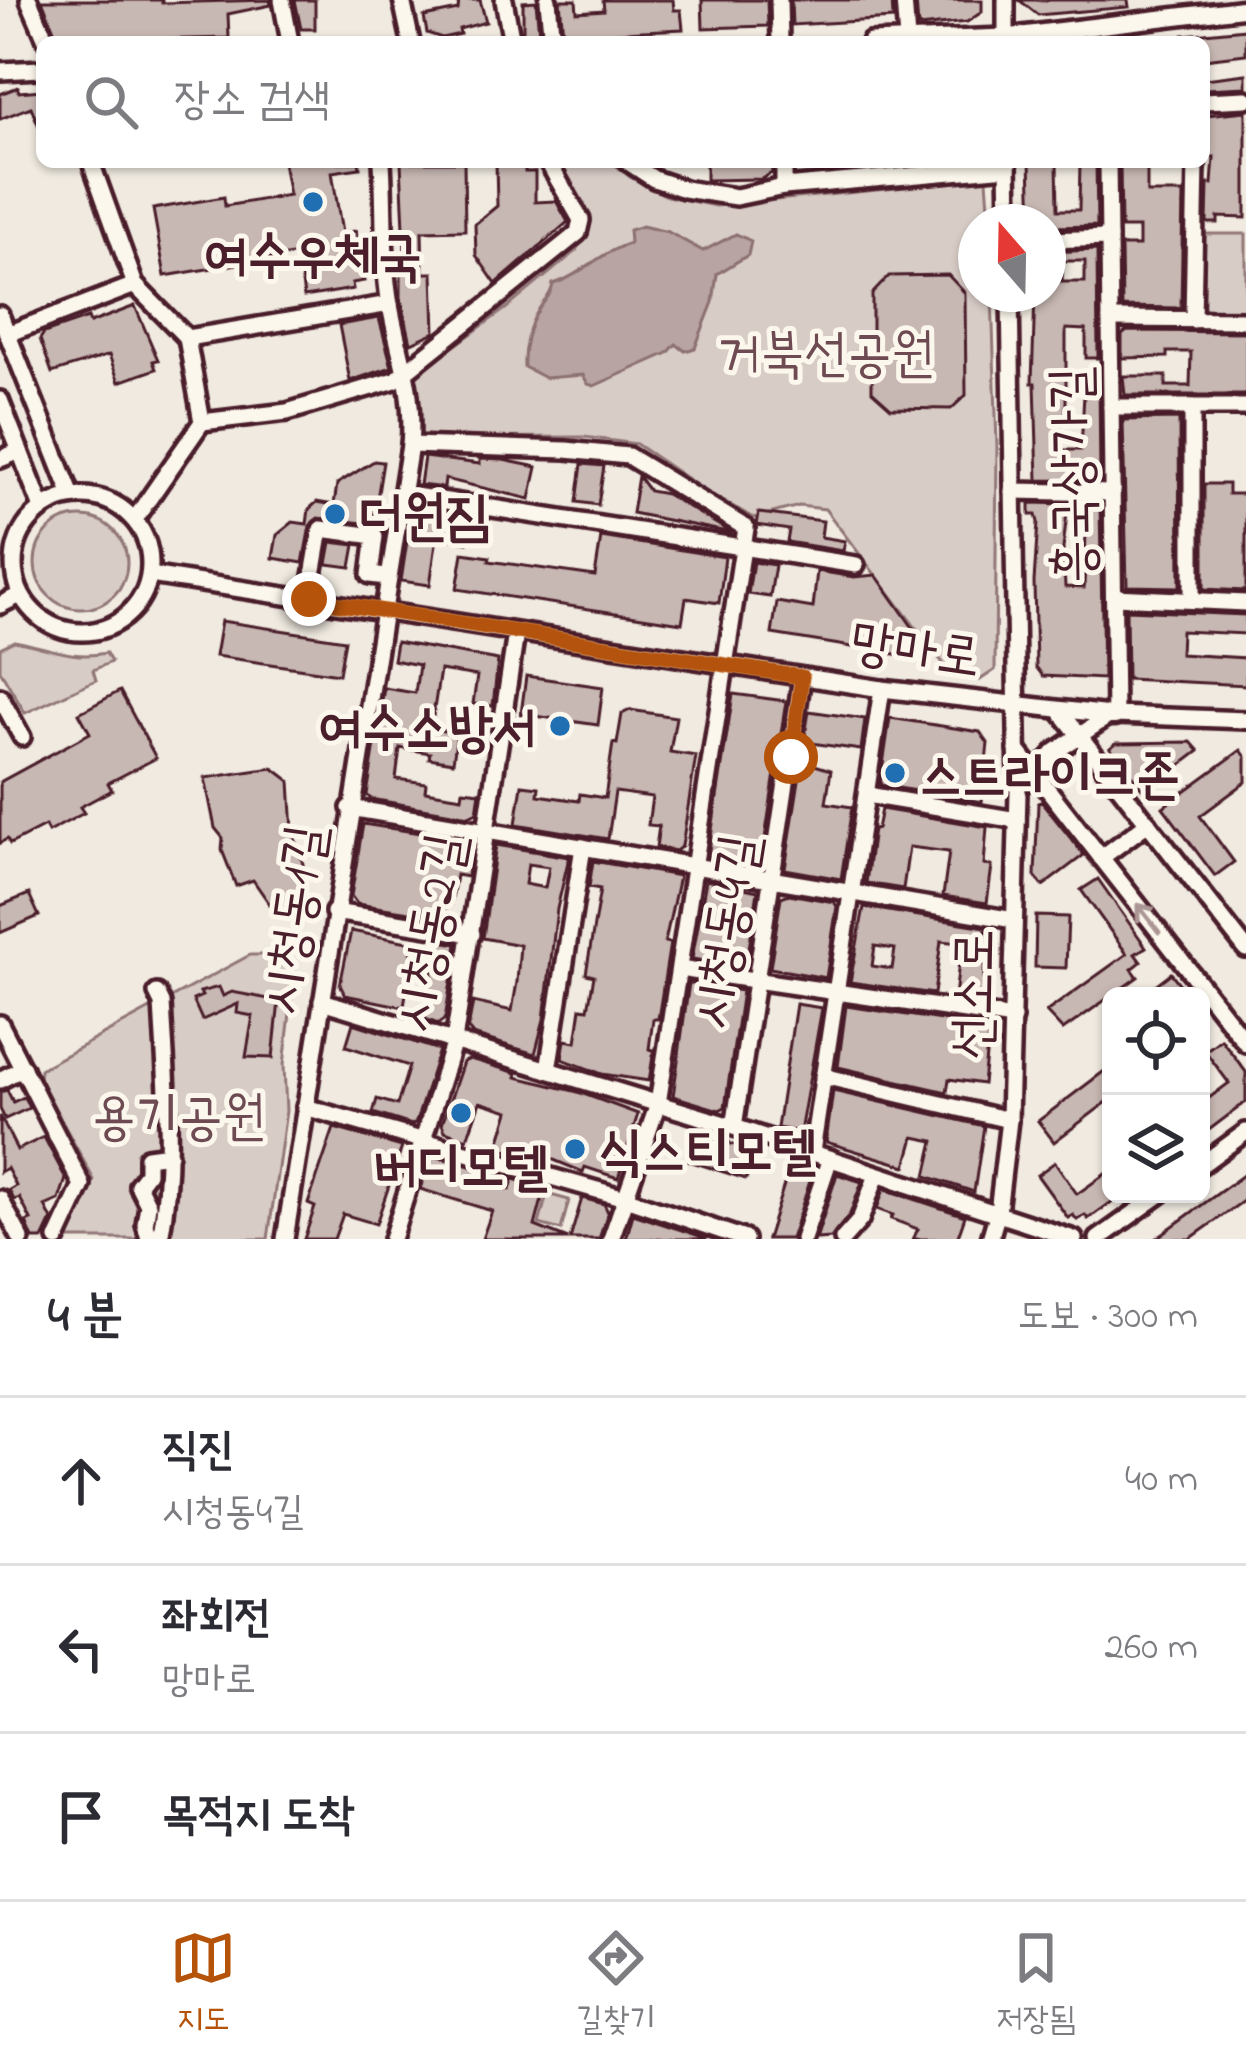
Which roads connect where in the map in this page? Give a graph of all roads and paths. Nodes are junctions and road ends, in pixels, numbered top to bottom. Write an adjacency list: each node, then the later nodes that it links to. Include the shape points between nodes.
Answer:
1 (29, 0): 12 (street)
2 (282, 0): 13 (street)
3 (402, 0): 14 (street)
4 (503, 0): 15 (street)
5 (548, 0): 16 (street)
6 (779, 0): 17 (street)
7 (904, 0): 18 (street)
8 (1006, 0): 19 (street)
9 (1192, 7): 10 (street); 11 (street)
10 (1246, 8)
11 (1106, 33): 20 (street)
12 (44, 36)
13 (289, 36)
14 (410, 36)
15 (511, 36)
16 (551, 36)
17 (780, 36)
18 (907, 36)
19 (1006, 36)
20 (1063, 36)
21 (36, 68): 22 (street)
22 (0, 71)
23 (1246, 98): 24 (street)
24 (1210, 101)
25 (94, 168): 38 (street)
26 (382, 168): 39 (street, 시청동1길)
27 (551, 168): 47 (street, via 581,220 578,232)
28 (638, 168): 34 (street, via 710,194)
29 (784, 168): 34 (street)
30 (971, 168): 34 (street)
31 (1008, 168): 35 (street)
32 (1108, 168): 36 (street, 흥국상가길)
33 (1196, 168): 43 (street)
34 (784, 188)
35 (1009, 204)
36 (1109, 238): 37 (street); 42 (street, 흥국상가길)
37 (1066, 239)
38 (135, 285): 45 (street); 46 (street)
39 (390, 304): 46 (street); 47 (street, 시청동1길)
40 (1010, 312): 56 (street, 선소로)
41 (0, 315): 45 (street)
42 (1110, 320): 43 (street); 49 (street, 흥국상가길)
43 (1193, 320): 44 (street)
44 (1246, 320)
45 (8, 334): 59 (street)
46 (187, 338): 52 (street)
47 (407, 368): 52 (street, via 395,380 309,406); 53 (street, 시청동1길)
48 (0, 400): 54 (street)
49 (1111, 407): 50 (street); 57 (street, 흥국상가길)
50 (1192, 407): 51 (street); 69 (street)
51 (1246, 407)
52 (202, 422): 61 (street)
53 (410, 445): 58 (street, 시청동1길); 62 (street, via 628,456 746,528)
54 (20, 451): 55 (street); 60 (street)
55 (0, 458)
56 (1012, 490): 57 (street); 78 (street, 선소로)
57 (1112, 493): 67 (street, 흥국상가길)
58 (402, 494): 62 (street); 65 (street, 시청동1길)
59 (72, 496): 60 (street); 61 (street, via 106,499)
60 (42, 508): 66 (street, via 15,547)
61 (135, 519): 64 (street)
62 (743, 549): 63 (street); 74 (street)
63 (856, 565)
64 (150, 575): 66 (street, via 128,614 92,632 43,620); 68 (street, 망마로)
65 (386, 577): 68 (street, via 370,575 375,536 321,529); 72 (street, 시청동1길)
66 (20, 595): 71 (street)
67 (1114, 597): 69 (street); 80 (street, 흥국상가길)
68 (309, 599): 72 (street, 망마로)
69 (1192, 600): 70 (street)
70 (1246, 602)
71 (0, 605)
72 (382, 610): 73 (street, 망마로); 88 (street, 시청동1길)
73 (516, 633): 74 (street, 망마로); 91 (street, 시청동2길)
74 (723, 664): 75 (street, 망마로); 94 (street)
75 (802, 677): 76 (street, 망마로); 95 (street, 시청동4길)
76 (882, 689): 78 (street, 망마로); 87 (street)
77 (0, 697): 83 (street)
78 (1016, 706): 79 (street, 망마로); 84 (street, 선소로)
79 (1061, 712): 80 (street, 망마로); 82 (street)
80 (1112, 715): 81 (street, 망마로); 82 (street)
81 (1246, 720)
82 (1081, 736): 85 (street); 90 (street)
83 (22, 737)
84 (1017, 750): 85 (street); 86 (street, 선소로)
85 (1035, 773): 86 (street); 93 (street)
86 (1018, 793): 89 (street, 선소로)
87 (867, 795): 89 (street); 96 (street)
88 (350, 808): 91 (street); 97 (street, 시청동1길)
89 (1017, 820): 98 (street, 선소로)
90 (1148, 823): 93 (street); 100 (street)
91 (488, 831): 92 (street); 99 (street, 시청동2길)
92 (583, 847): 94 (street); 111 (street)
93 (1101, 858): 109 (street, one-way to 93)
94 (694, 866): 95 (street); 101 (street)
95 (774, 881): 96 (street); 102 (street, 시청동4길)
96 (851, 894): 98 (street); 104 (street)
97 (334, 912): 99 (street); 105 (street, 시청동1길)
98 (1014, 920): 106 (street, 선소로)
99 (472, 934): 108 (street, 시청동2길)
100 (1246, 950)
101 (679, 969): 102 (street); 114 (street)
102 (759, 982): 104 (street); 117 (street, 시청동4길)
103 (158, 993): 121 (street)
104 (836, 995): 106 (street); 112 (street)
105 (322, 1001): 108 (street); 115 (street, 시청동1길)
106 (1012, 1018): 116 (street, 선소로)
107 (0, 1024): 110 (street)
108 (454, 1041): 111 (street); 119 (street, 시청동2길)
109 (1246, 1043)
110 (23, 1068): 113 (street); 131 (street, via 82,1184)
111 (548, 1070): 114 (street)
112 (824, 1076): 116 (street); 120 (street)
113 (0, 1080)
114 (658, 1103): 117 (street); 126 (street)
115 (305, 1107): 119 (street); 134 (street, 시청동1길)
116 (1009, 1120): 128 (street, 선소로)
117 (734, 1127): 120 (street)
118 (1246, 1132): 123 (street)
119 (422, 1138): 126 (street); 129 (street, 시청동2길)
120 (812, 1152): 122 (street)
121 (169, 1154): 132 (street, via 146,1157 138,1185); 133 (street)
122 (830, 1158): 124 (street); 137 (street)
123 (1210, 1158)
124 (878, 1175): 128 (street); 138 (street)
125 (0, 1198): 130 (street)
126 (625, 1198): 135 (street); 136 (street)
127 (1149, 1203): 141 (street)
128 (998, 1211): 139 (street, 선소로); 140 (street)
129 (395, 1238)
130 (21, 1239)
131 (57, 1239)
132 (149, 1239)
133 (160, 1239)
134 (285, 1239)
135 (611, 1239)
136 (745, 1239)
137 (803, 1239)
138 (843, 1239)
139 (990, 1239)
140 (1074, 1239)
141 (1099, 1239)

